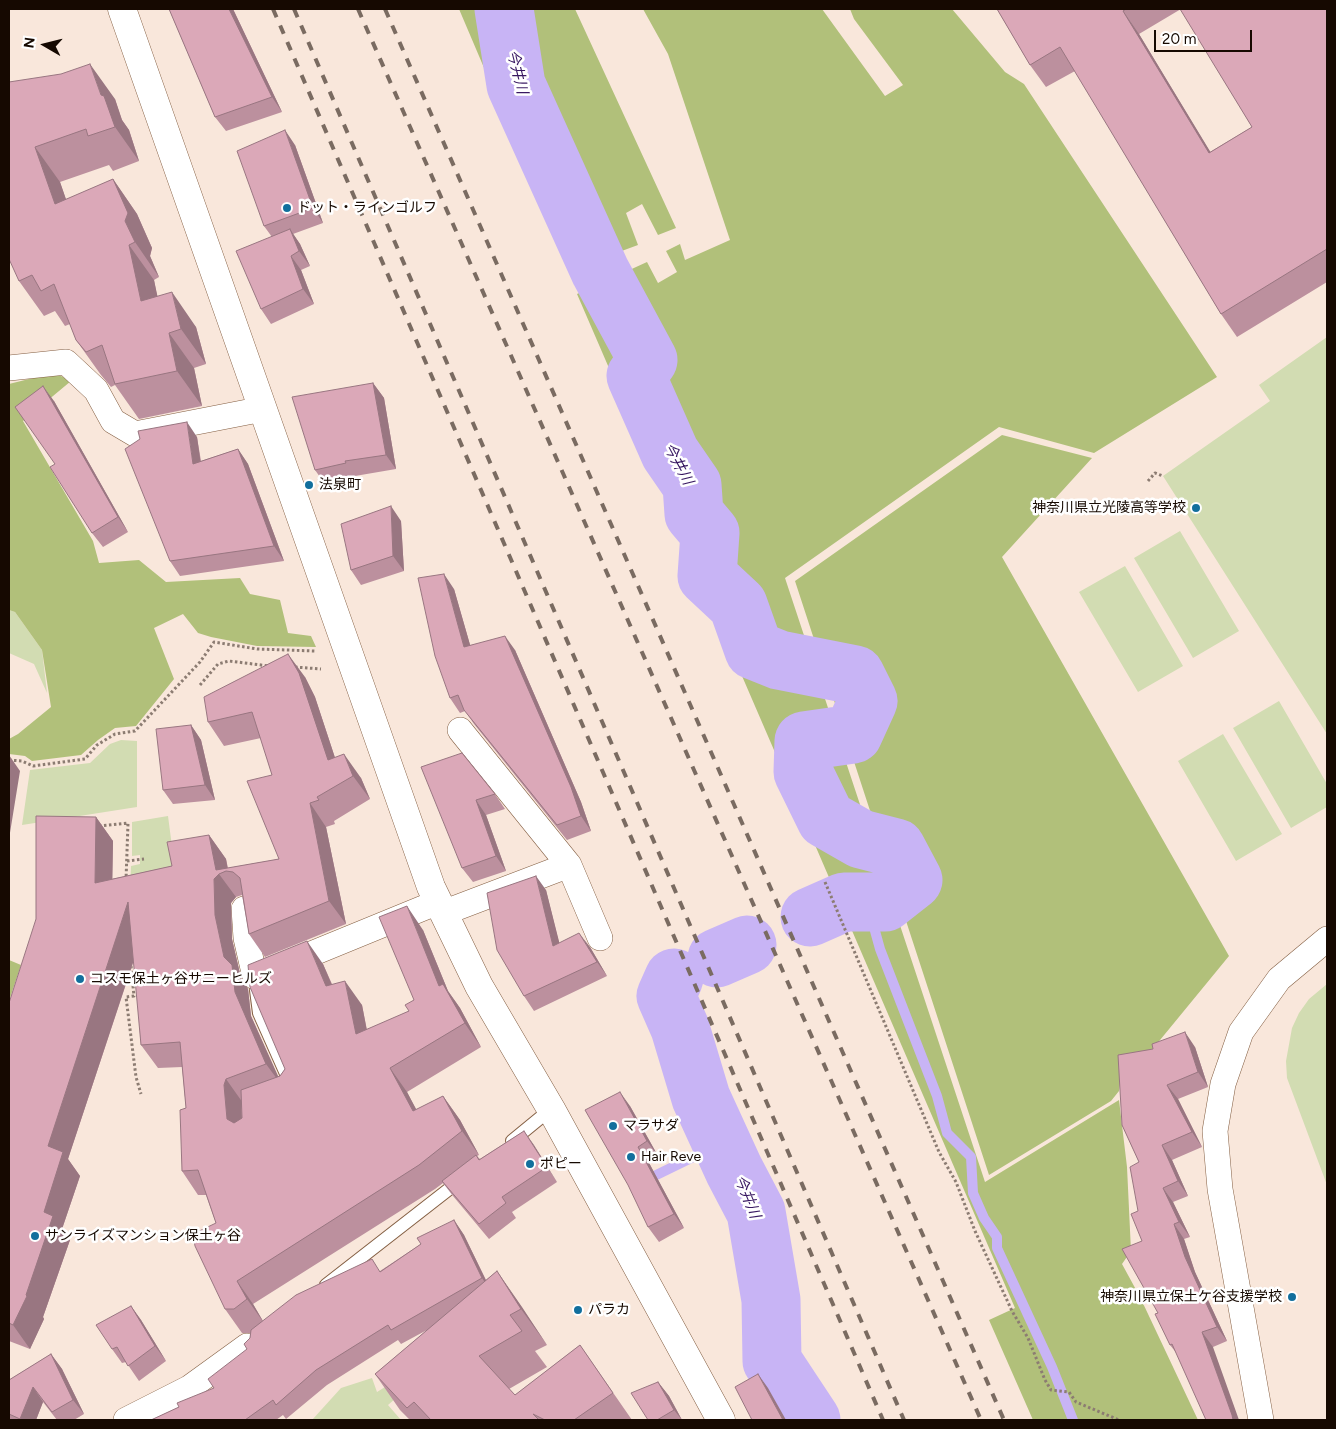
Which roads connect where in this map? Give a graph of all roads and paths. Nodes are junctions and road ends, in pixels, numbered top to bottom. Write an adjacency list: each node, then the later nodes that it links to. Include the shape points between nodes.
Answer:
1 (122, 9): 3 (street)
2 (9, 368): 3 (street, via 66,362 96,390 113,421 135,434)
3 (263, 410): 6 (street)
4 (1163, 476): 5 (path, via 1155,473)
5 (1148, 481)
6 (337, 652): 8 (path, via 331,669); 11 (path, via 257,649 214,642 200,662 135,732 115,734 97,745 85,759 32,766); 18 (street)
7 (274, 666): 9 (path, via 229,661 218,664)
8 (293, 667)
9 (200, 685)
10 (460, 730): 15 (street)
11 (9, 760)
12 (89, 827): 14 (path, via 128,823)
13 (144, 860): 14 (path)
14 (127, 861): 17 (path)
15 (569, 865): 18 (street); 20 (street)
16 (825, 882): 33 (path, via 939,1152 956,1182 975,1232 1051,1390 1069,1392 1076,1402)
17 (126, 889)
18 (440, 907): 23 (street); 26 (street, via 479,986)
19 (244, 909): 23 (street, via 246,938)
20 (600, 938)
21 (1327, 939): 34 (street, via 1279,979 1241,1032 1223,1084 1215,1131 1220,1189)
22 (130, 956): 24 (path, via 134,996 126,997)
23 (255, 977): 25 (lane, via 260,1013 294,1092)
24 (141, 1094)
25 (285, 1095)
26 (551, 1109): 27 (lane); 32 (street)
27 (500, 1151)
28 (476, 1169): 29 (lane)
29 (318, 1291)
30 (250, 1343): 31 (street, via 189,1388)
31 (126, 1420)
32 (721, 1420)
33 (1120, 1420)
34 (1261, 1420)

